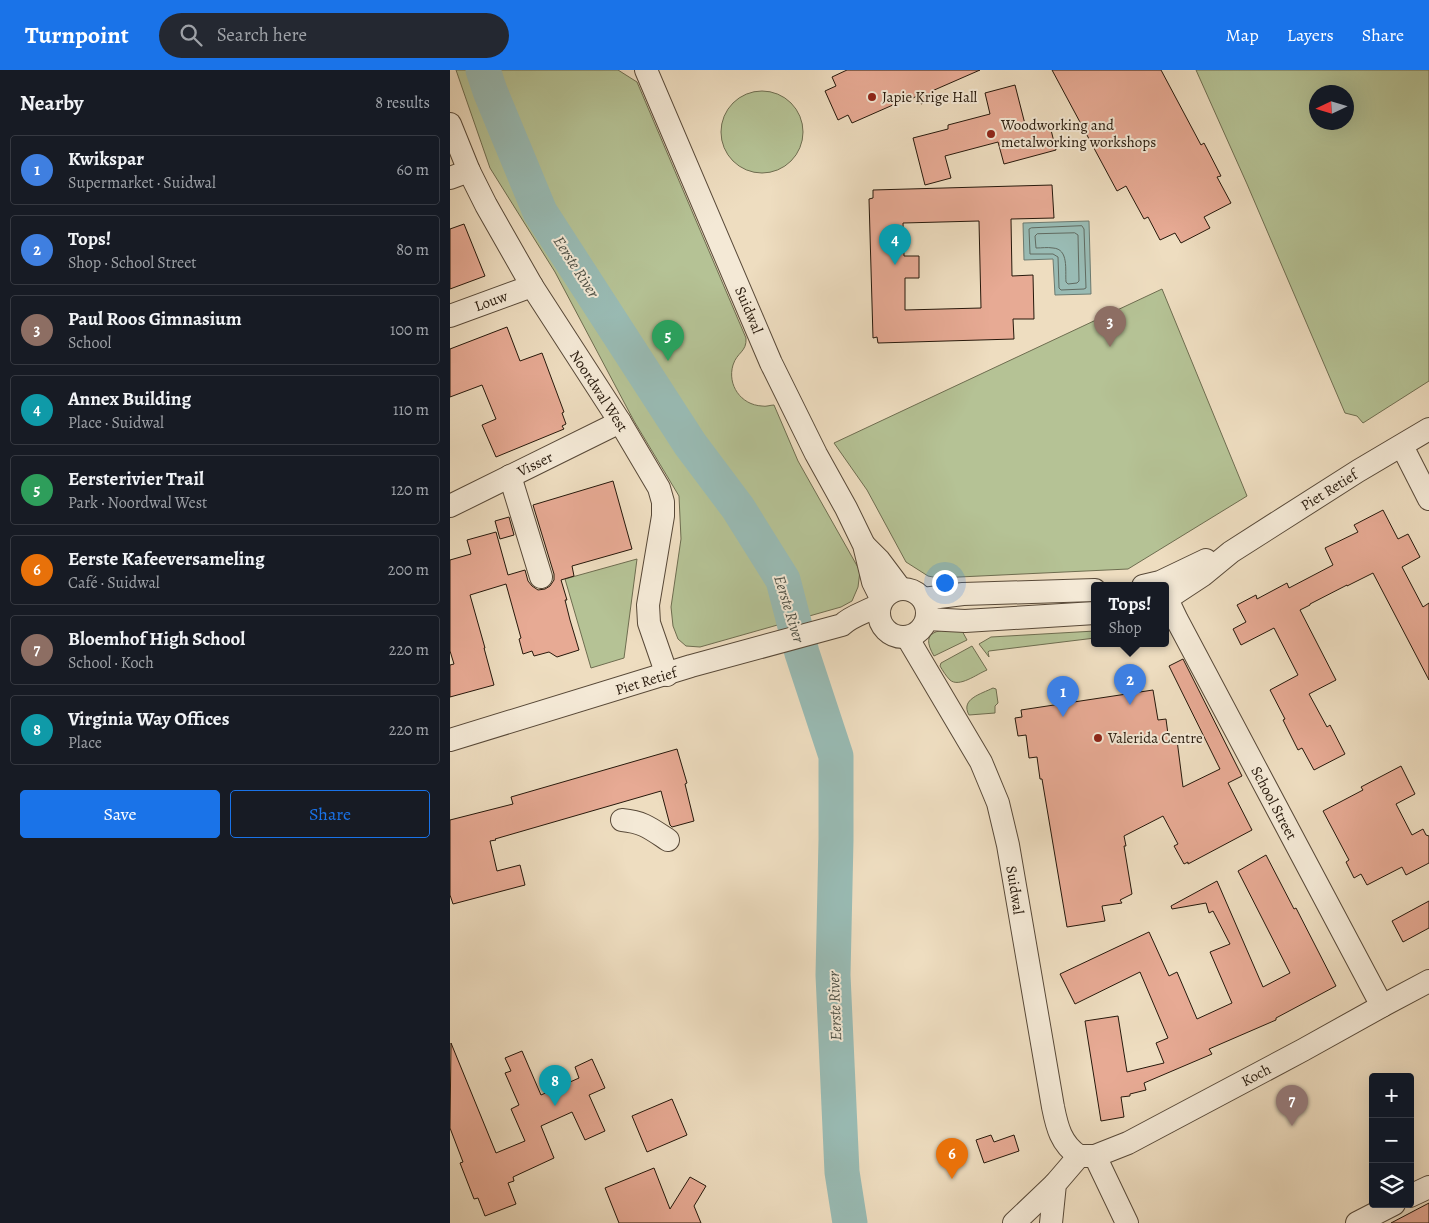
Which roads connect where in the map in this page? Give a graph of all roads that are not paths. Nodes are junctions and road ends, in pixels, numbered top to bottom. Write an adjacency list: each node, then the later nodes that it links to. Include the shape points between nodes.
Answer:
1 (646, 70): 15 (street, Suidwal, via 771,363 864,545 879,560)
2 (450, 124): 3 (street, Noordwal West)
3 (460, 174): 4 (street, Noordwal West, via 486,205)
4 (532, 286): 5 (street, Louw); 6 (street, Noordwal West)
5 (450, 316)
6 (620, 422): 9 (street, Visser); 22 (street, Noordwal West, via 659,488 663,502 648,605 649,623)
7 (1429, 429): 8 (street, Piet Retief)
8 (1402, 446): 10 (street); 13 (street, Piet Retief, via 1231,552 1203,575)
9 (510, 476): 11 (street, Visser); 12 (street)
10 (1429, 499)
11 (450, 506)
12 (541, 577)
13 (1169, 588)
14 (1091, 590): 17 (street, via 963,594)
15 (887, 598): 17 (street, via 913,590 919,594); 19 (street, Piet Retief); 20 (street, via 878,612)
16 (1169, 608): 27 (street, School Street)
17 (925, 609): 18 (street, via 965,620); 21 (street, via 922,628)
18 (1091, 614)
19 (842, 625): 20 (street, Piet Retief); 22 (street, Piet Retief)
20 (884, 628): 21 (street, via 890,634)
21 (907, 637): 28 (street, Suidwal, via 981,762 998,803 1057,1127 1070,1150)
22 (666, 675): 23 (street, Piet Retief)
23 (450, 740)
24 (622, 820): 25 (street, via 647,825)
25 (668, 840)
26 (1429, 982): 27 (street, Koch)
27 (1382, 1006): 28 (street, Koch, via 1128,1143)
28 (1087, 1156): 29 (street); 35 (street, Suidwal)
29 (1055, 1184): 33 (street); 34 (street)
30 (1429, 1187): 31 (street)
31 (1414, 1194)
32 (1386, 1208): 36 (street)
33 (1014, 1223)
34 (1051, 1223)
35 (1127, 1223)
36 (1357, 1223)

